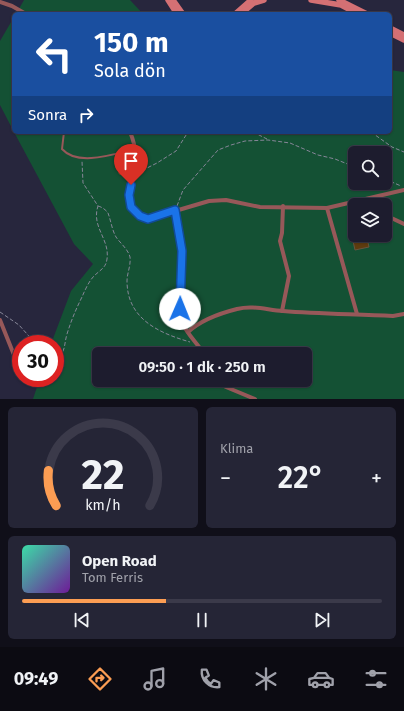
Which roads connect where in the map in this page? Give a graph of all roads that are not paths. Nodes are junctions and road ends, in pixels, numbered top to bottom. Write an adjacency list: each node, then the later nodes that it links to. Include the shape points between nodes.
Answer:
1 (168, 0): 9 (main road)
2 (173, 0): 10 (main road)
3 (251, 0): 11 (main road)
4 (264, 0): 12 (main road, via 254,3)
5 (311, 0): 13 (main road, via 341,5)
6 (339, 0): 14 (main road)
7 (0, 2): 8 (street)
8 (22, 12)
9 (177, 12)
10 (182, 12)
11 (237, 12)
12 (243, 12)
13 (354, 12)
14 (364, 12)
15 (392, 29): 17 (main road)
16 (392, 33): 18 (main road)
17 (404, 35)
18 (404, 40)
19 (64, 134): 21 (lane, via 62,149 67,155 100,158)
20 (131, 134): 21 (street)
21 (135, 149): 27 (street, via 136,158 129,195 131,207 140,216 148,219)
22 (404, 189): 23 (street)
23 (371, 198)
24 (348, 204): 26 (street)
25 (283, 206): 26 (street); 27 (street, via 260,206 226,200 209,201); 30 (street, via 280,241 289,276)
26 (327, 208): 31 (street)
27 (175, 210): 34 (street, via 182,251 180,309 182,323)
28 (392, 218): 29 (street)
29 (404, 224)
30 (282, 311): 31 (street); 34 (street, via 253,307 238,309 194,326)
31 (357, 314): 32 (street)
32 (404, 314)
33 (0, 320): 36 (street)
34 (188, 332): 35 (street)
35 (200, 347)
36 (12, 350)
37 (228, 387): 38 (street)
38 (255, 399)

